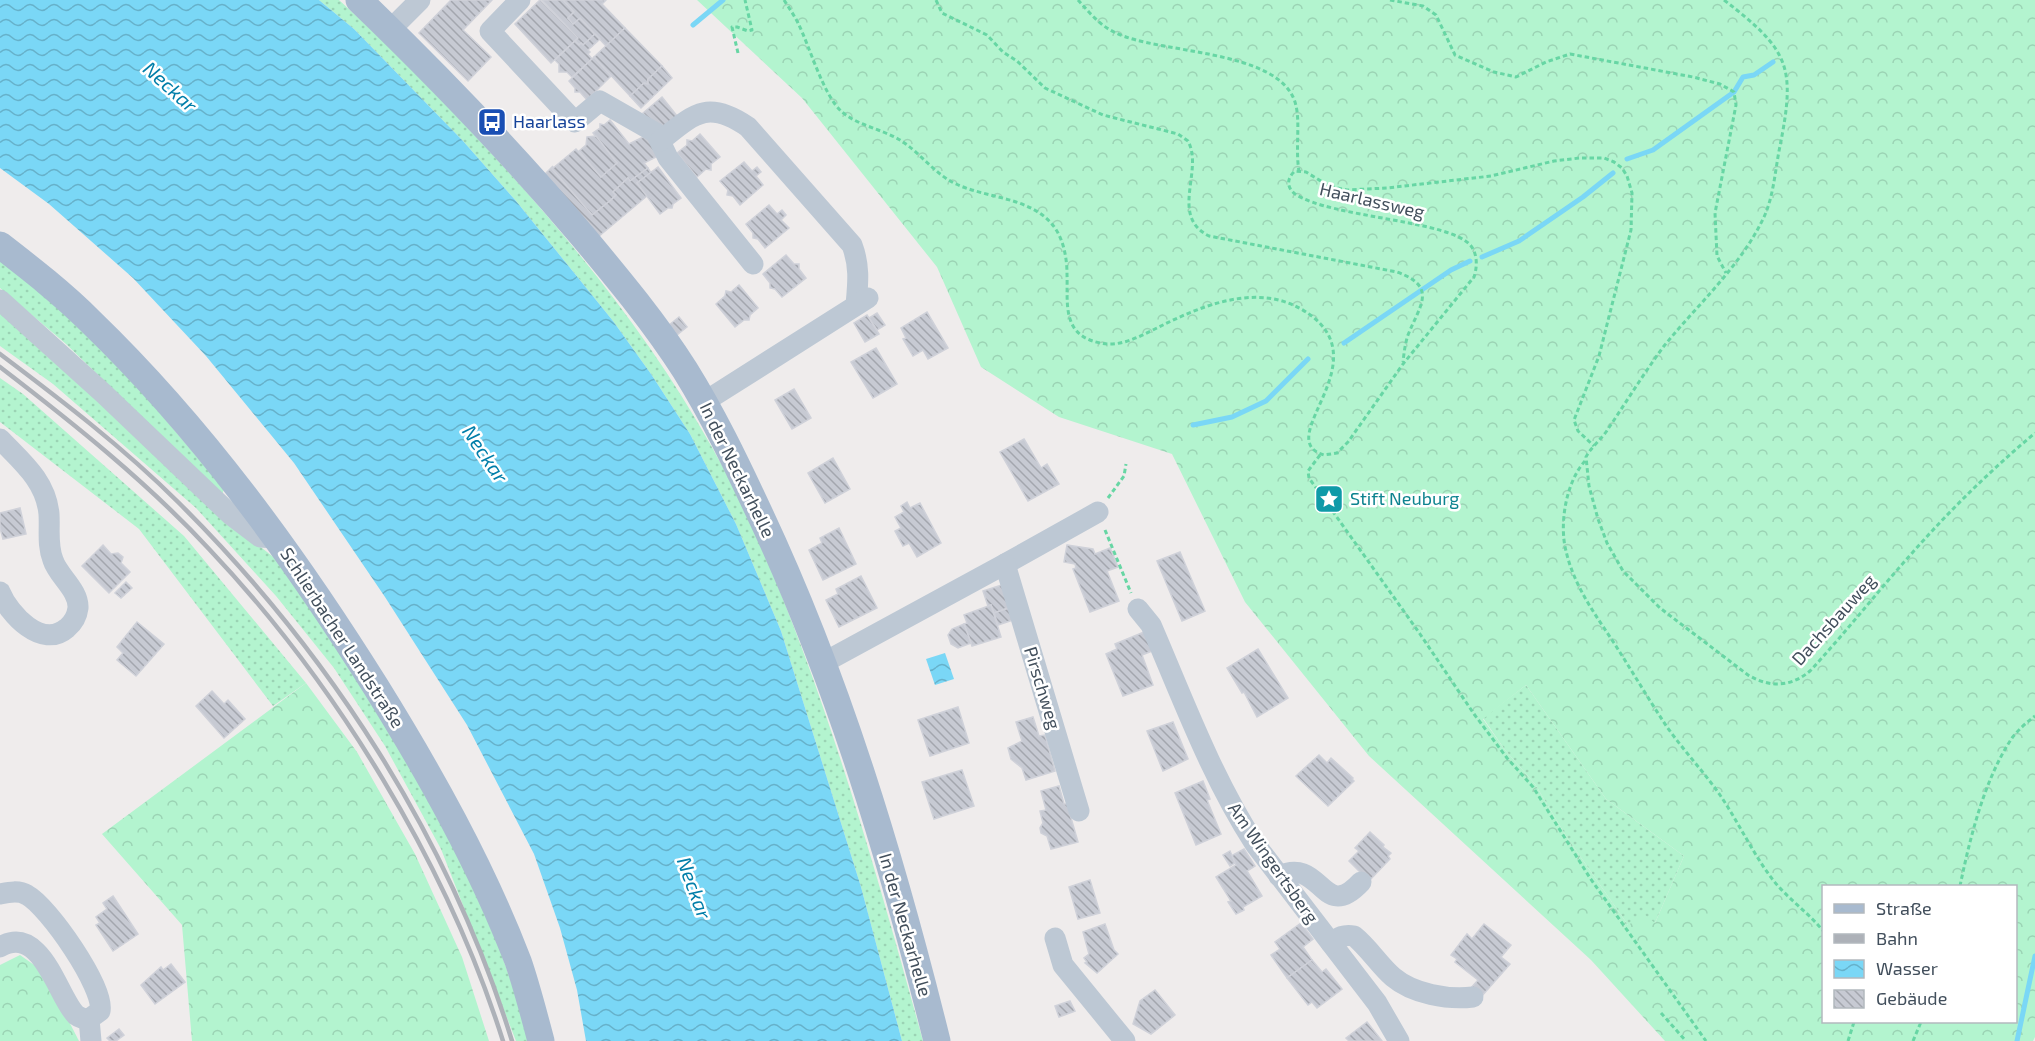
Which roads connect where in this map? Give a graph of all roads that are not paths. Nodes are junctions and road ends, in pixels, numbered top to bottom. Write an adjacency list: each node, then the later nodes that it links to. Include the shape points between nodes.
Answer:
1 (359, 0): 4 (main road, In der Neckarhelle)
2 (420, 0): 4 (street)
3 (520, 0): 5 (street, via 490,30 575,122 600,101 628,108)
4 (390, 30): 9 (main road, In der Neckarhelle, via 470,110 560,210 636,301)
5 (660, 141): 7 (street, via 668,158); 9 (street, via 697,113 717,112 734,117 748,127 852,245 857,258 862,301)
6 (0, 245): 12 (main road, Schlierbacher Landstraße, via 45,280 127,358 218,462)
7 (753, 264)
8 (0, 300): 12 (street, via 231,515 260,537)
9 (704, 402): 16 (main road, In der Neckarhelle, via 780,556)
10 (0, 439): 14 (street, via 44,491 51,554 57,570 75,594 76,615 62,632 45,634 15,616)
11 (1101, 518): 13 (street)
12 (275, 538): 27 (main road, Schlierbacher Landstraße, via 333,619 416,751 470,852 518,962)
13 (1005, 564): 16 (street); 17 (street, Pirschweg)
14 (0, 592)
15 (1137, 609): 18 (street, Am Wingertsberg, via 1152,625 1226,796)
16 (822, 663): 28 (main road, In der Neckarhelle, via 864,781)
17 (1079, 811)
18 (1280, 876): 19 (street, via 1297,871 1307,874 1332,895 1347,894); 22 (street, Am Wingertsberg)
19 (1361, 882)
20 (0, 894): 25 (street, via 25,894 55,924 100,998 100,1011)
21 (1055, 938): 29 (street, via 1063,965)
22 (1331, 943): 24 (street, via 1338,937 1354,936 1406,986 1458,999); 30 (street, Am Wingertsberg, via 1377,1003)
23 (0, 947): 25 (street, via 15,943 33,950 56,978 74,1013)
24 (1473, 997)
25 (89, 1019): 26 (street)
26 (91, 1041)
27 (541, 1041)
28 (938, 1041)
29 (1125, 1041)
30 (1399, 1041)

